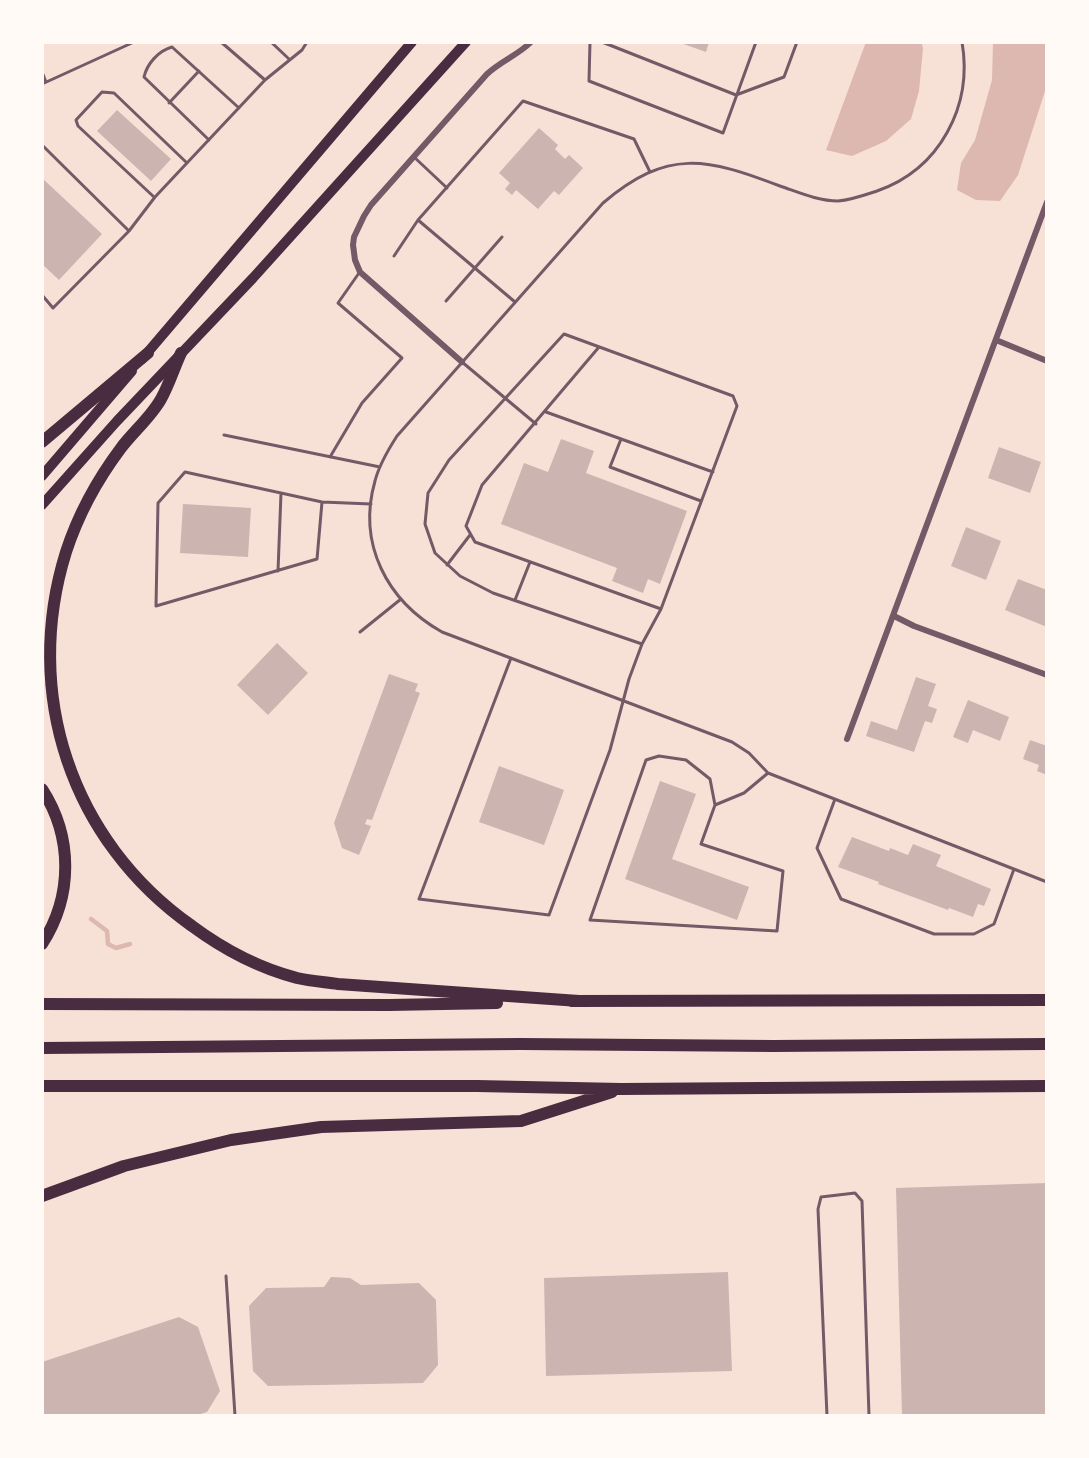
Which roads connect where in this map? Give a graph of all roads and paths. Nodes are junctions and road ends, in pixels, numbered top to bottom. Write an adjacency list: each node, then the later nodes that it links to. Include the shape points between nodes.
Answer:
1 (134, 42): 17 (lane)
2 (221, 42): 16 (lane)
3 (271, 42): 13 (lane)
4 (307, 42): 13 (lane)
5 (412, 42): 42 (main road)
6 (466, 42): 43 (main road)
7 (531, 42): 25 (street, via 487,74)
8 (590, 42): 18 (lane, via 589,81 723,133)
9 (602, 42): 18 (lane)
10 (756, 42): 18 (lane)
11 (797, 42): 18 (lane, via 784,77)
12 (962, 42): 27 (lane, via 964,86 952,126 932,156 891,186 838,201 801,193 721,165 682,163)
13 (289, 58): 16 (lane)
14 (200, 71): 19 (lane); 19 (lane, via 172,47 147,66 144,77); 20 (lane)
15 (42, 72): 17 (lane)
16 (266, 80): 20 (lane)
17 (44, 83)
18 (736, 94)
19 (169, 103): 21 (lane)
20 (239, 108): 21 (lane)
21 (209, 140): 26 (lane)
22 (42, 145): 23 (lane)
23 (47, 150): 24 (lane); 32 (lane)
24 (42, 156)
25 (414, 157): 28 (lane); 36 (street, via 358,225 352,245)
26 (187, 163): 29 (lane); 29 (lane, via 114,93 102,92 76,120 78,126)
27 (650, 172): 28 (lane, via 634,139 523,101); 39 (lane, via 603,203)
28 (447, 188): 31 (lane)
29 (155, 197): 32 (lane)
30 (1047, 202): 40 (street)
31 (418, 220): 34 (lane); 35 (lane)
32 (129, 231): 37 (lane, via 53,308)
33 (501, 237): 35 (lane)
34 (394, 256)
35 (475, 268): 38 (lane); 39 (lane)
36 (360, 272): 45 (street); 52 (lane, via 338,303 402,358 362,403)
37 (42, 295)
38 (446, 301)
39 (515, 302): 45 (lane)
40 (996, 340): 44 (street); 68 (street)
41 (599, 347): 46 (lane, via 564,334); 47 (lane); 54 (lane, via 733,396 737,406)
42 (148, 353): 51 (highway); 55 (main road)
43 (180, 353): 60 (main road); 83 (highway, via 160,400 99,480 80,516 58,582 52,615 51,685 65,754 90,816 128,868 162,903 204,935 266,967 299,978 338,984)
44 (1047, 361)
45 (462, 362): 46 (lane); 53 (lane, via 397,436)
46 (506, 399): 48 (lane); 63 (lane, via 449,460 428,493 425,524 435,553)
47 (546, 412): 48 (lane); 50 (lane)
48 (536, 424): 61 (lane, via 482,485 466,526)
49 (224, 435): 52 (lane)
50 (621, 439): 54 (lane); 57 (lane, via 610,467)
51 (42, 442)
52 (330, 457): 53 (lane)
53 (380, 467): 59 (lane)
54 (713, 472): 57 (lane)
55 (42, 476)
56 (281, 493): 58 (lane); 64 (lane); 64 (lane, via 185,472 158,503 156,606)
57 (702, 501): 67 (lane)
58 (322, 502): 59 (lane); 64 (lane, via 317,559)
59 (371, 504): 65 (lane, via 373,544 380,569)
60 (42, 505)
61 (470, 534): 62 (lane, via 475,542); 63 (lane)
62 (530, 562): 66 (lane); 67 (lane)
63 (447, 565): 66 (lane, via 493,593)
64 (278, 571)
65 (400, 599): 69 (lane); 71 (lane, via 424,622 442,632)
66 (515, 600): 70 (lane)
67 (661, 609): 70 (lane)
68 (894, 616): 72 (street); 74 (street)
69 (360, 632)
70 (642, 644): 73 (lane)
71 (511, 658): 73 (lane); 73 (lane, via 419,899 549,915 610,750)
72 (1047, 675)
73 (622, 701): 75 (lane, via 732,742)
74 (848, 739)
75 (768, 773): 77 (lane); 78 (lane, via 744,794)
76 (42, 789): 81 (highway, via 62,831 66,871 58,911)
77 (835, 799): 79 (lane); 79 (lane, via 817,848 841,899 933,934 974,934 994,924)
78 (715, 805): 78 (lane, via 701,844 783,871 777,931 590,920 646,760 658,756 686,760 710,779)
79 (1014, 869): 80 (lane)
80 (1047, 882)
81 (42, 944)
82 (1047, 1000): 83 (highway)
83 (579, 1001): 84 (highway)
84 (42, 1004)
85 (1047, 1044): 86 (highway)
86 (42, 1048)
87 (42, 1086): 89 (highway)
88 (1047, 1086): 89 (highway)
89 (621, 1089): 90 (highway, via 521,1121 321,1127 231,1140 134,1163)
90 (42, 1196)
91 (226, 1276): 92 (lane)
92 (235, 1416)
93 (827, 1416): 94 (lane, via 818,1209 822,1197 855,1193 862,1201)
94 (869, 1416)

